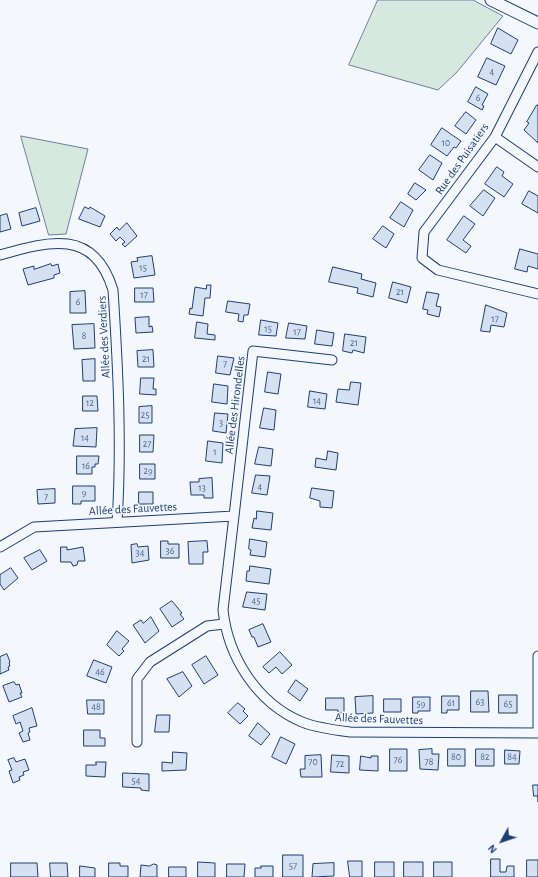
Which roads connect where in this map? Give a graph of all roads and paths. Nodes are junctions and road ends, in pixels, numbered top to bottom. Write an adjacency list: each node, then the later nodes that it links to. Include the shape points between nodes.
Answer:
1 (491, 0): 2 (street)
2 (537, 19)
3 (538, 52): 4 (street, Rue des Puisatiers)
4 (495, 137): 5 (street); 7 (street, Rue des Puisatiers, via 424,232 422,258 438,270)
5 (538, 167)
6 (0, 255): 10 (street, Allée des Verdiers, via 53,242 70,243 80,246 94,256 105,269 113,290 118,364)
7 (538, 294)
8 (332, 360): 9 (street, Allée des Hirondelles, via 253,351)
9 (234, 516): 10 (street, Allée des Fauvettes); 12 (street, Allée des Fauvettes, via 223,610)
10 (117, 522): 11 (street, Allée des Fauvettes, via 34,527)
11 (0, 547)
12 (224, 624): 14 (street, Allée des Fauvettes, via 234,653 245,674 280,710 303,722 350,732); 15 (street, via 207,626 150,662 137,679)
13 (538, 656): 14 (street, Allée des Fauvettes)
14 (538, 734)
15 (137, 742)

